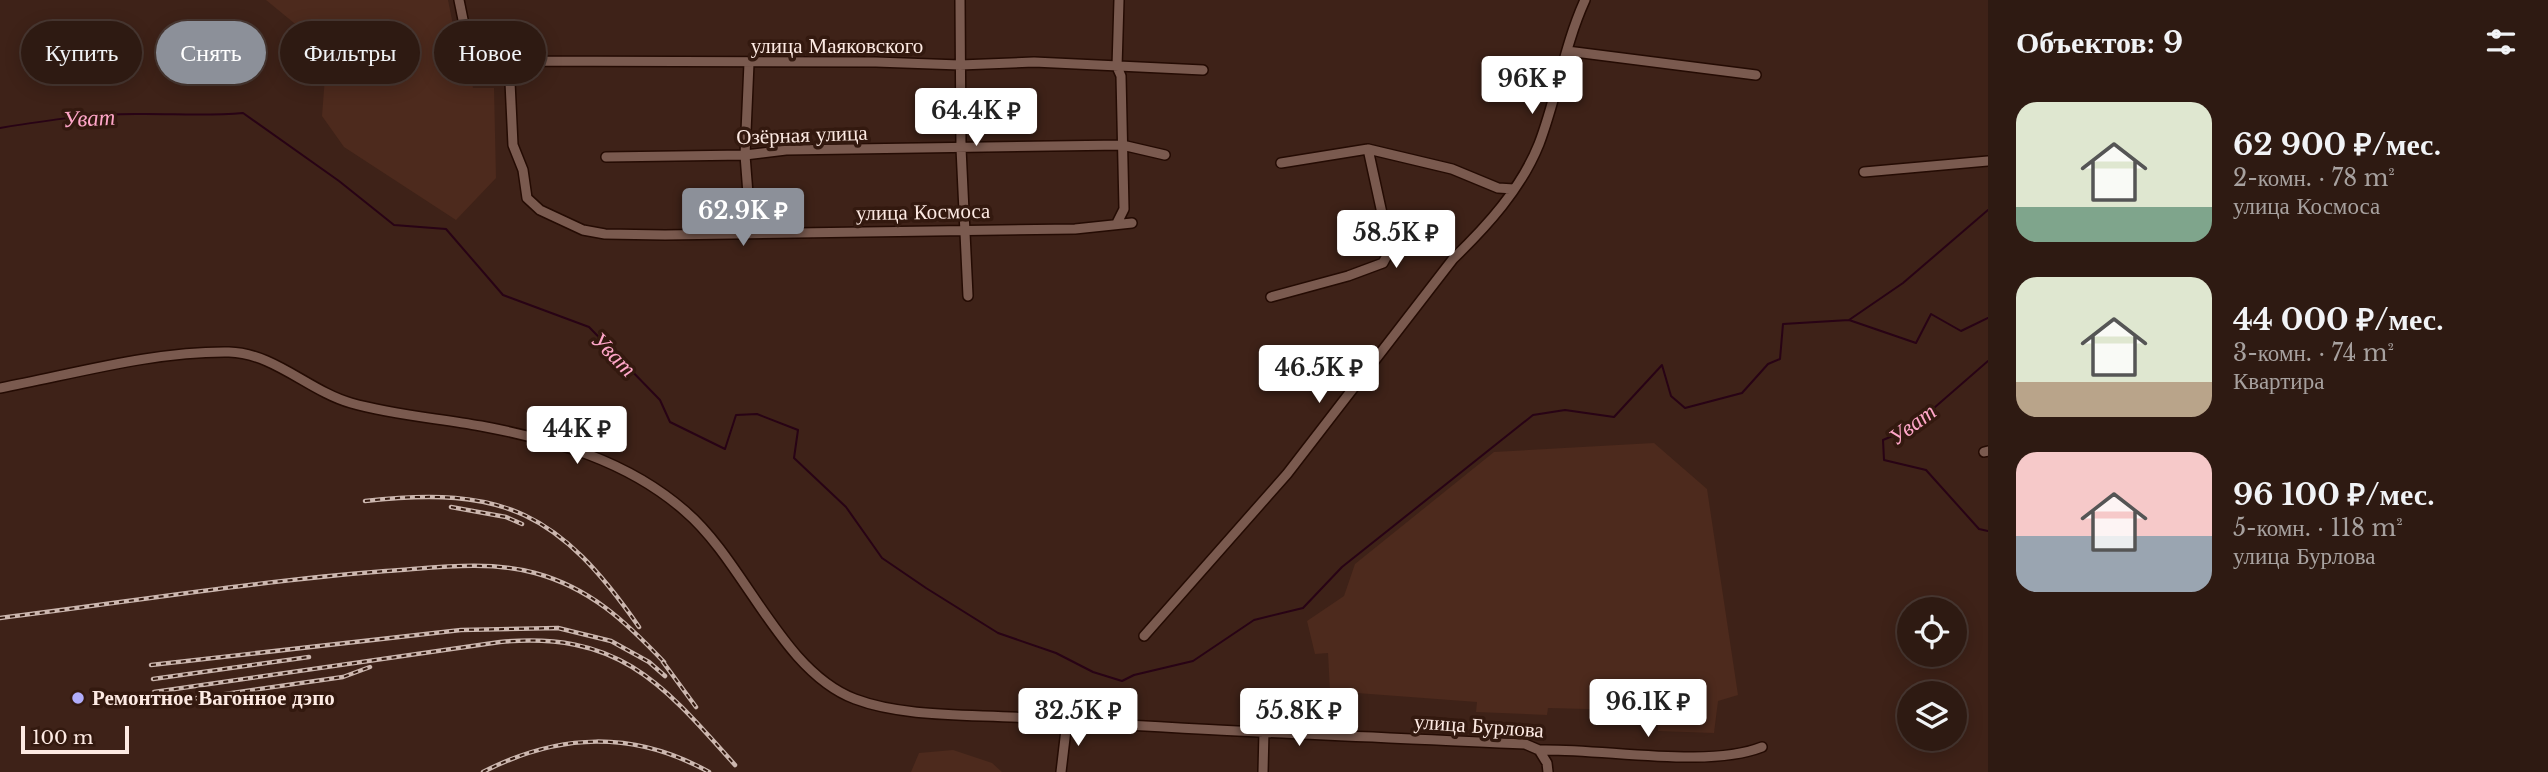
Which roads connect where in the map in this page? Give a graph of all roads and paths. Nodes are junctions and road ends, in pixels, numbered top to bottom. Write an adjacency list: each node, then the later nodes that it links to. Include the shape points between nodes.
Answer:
1 (459, 0): 5 (street, улица Маяковского)
2 (960, 0): 9 (street)
3 (1119, 0): 10 (street)
4 (1585, 0): 6 (street)
5 (463, 21)
6 (1567, 51): 12 (street); 23 (street, via 1539,142)
7 (546, 61): 8 (street, улица Маяковского)
8 (749, 63): 9 (street, улица Маяковского); 17 (street)
9 (960, 65): 10 (street, улица Маяковского, via 1034,62); 15 (street)
10 (1116, 67): 11 (street, улица Маяковского); 14 (street, via 1121,76)
11 (1203, 70)
12 (1756, 75)
13 (510, 84): 27 (street, улица Космоса, via 513,145 527,198 540,211 583,230 605,234)
14 (1122, 145): 15 (street, Озёрная улица); 18 (street, Озёрная улица); 24 (street, via 1124,209)
15 (961, 148): 17 (street, Озёрная улица, via 786,150); 26 (street)
16 (1368, 149): 21 (street); 23 (street); 29 (street, via 1390,250 1383,263)
17 (745, 155): 19 (street, Озёрная улица); 27 (street)
18 (1165, 155)
19 (607, 157)
20 (1988, 161): 22 (street)
21 (1281, 163)
22 (1864, 172)
23 (1514, 190): 31 (street, via 1485,228 1452,259 1287,474)
24 (1117, 223): 25 (street, улица Космоса); 26 (street, улица Космоса, via 1075,229)
25 (1132, 223)
26 (964, 228): 27 (street, улица Космоса); 28 (street)
27 (751, 233)
28 (968, 296)
29 (1271, 297)
30 (0, 388): 32 (street, улица Бурлова, via 171,356 230,352 260,359 344,401 484,427 596,456 658,489 689,513 808,668 832,688 855,699 913,711)
31 (1144, 636)
32 (1067, 721): 33 (street, улица Бурлова); 36 (street)
33 (1264, 731): 35 (street, улица Бурлова, via 1525,744); 37 (street)
34 (1762, 747): 35 (street, улица Бурлова, via 1745,754 1714,756)
35 (1539, 750): 38 (street)
36 (1061, 772)
37 (1263, 772)
38 (1548, 772)

